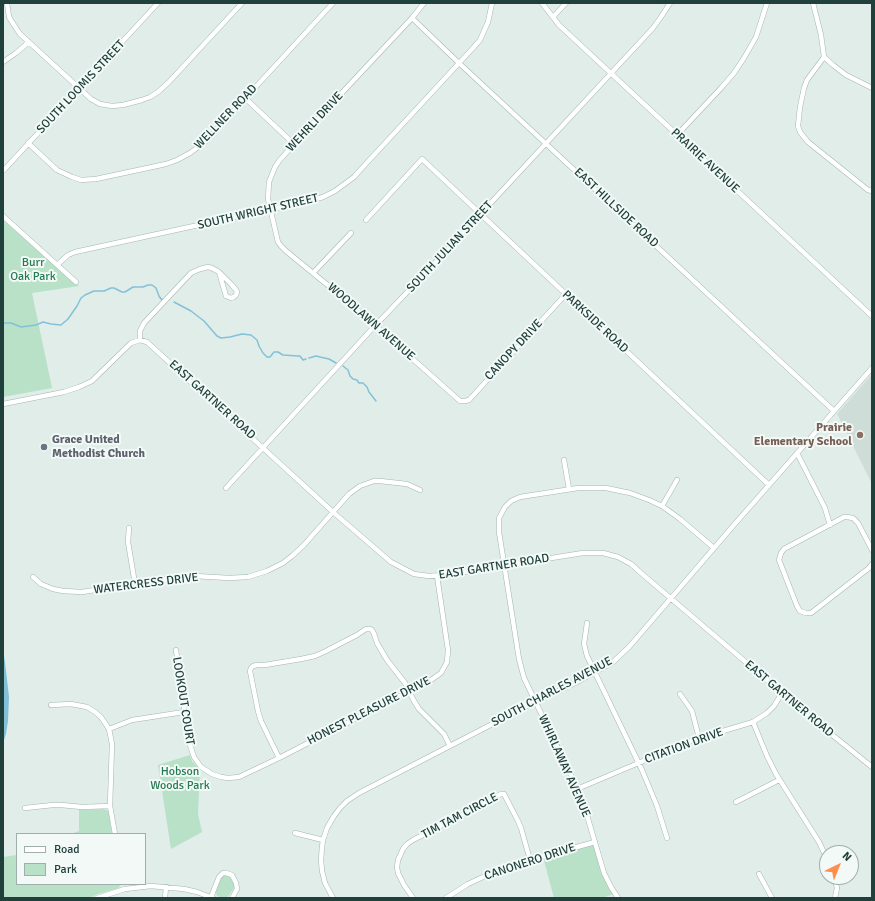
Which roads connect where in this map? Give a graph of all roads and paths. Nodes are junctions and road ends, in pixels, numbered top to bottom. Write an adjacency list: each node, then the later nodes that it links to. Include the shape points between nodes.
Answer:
1 (6, 3): 14 (street, via 14,25)
2 (158, 3): 19 (street, SOUTH LOOMIS STREET)
3 (242, 3): 19 (street, via 153,96 112,106 100,104)
4 (333, 3): 21 (street, WELLNER ROAD)
5 (424, 3): 13 (street)
6 (492, 3): 17 (street, SOUTH WRIGHT STREET, via 483,33)
7 (542, 3): 12 (street, PRAIRIE AVENUE)
8 (566, 3): 12 (street)
9 (670, 3): 18 (street, SOUTH JULIAN STREET, via 653,28)
10 (767, 3): 22 (street, via 756,37 734,73)
11 (813, 3): 15 (street)
12 (553, 17): 18 (street, PRAIRIE AVENUE)
13 (412, 18): 17 (street, EAST HILLSIDE ROAD); 25 (street, WEHRLI DRIVE)
14 (29, 42): 16 (street); 19 (street)
15 (824, 57): 20 (street, via 846,75); 27 (street, via 804,88 799,113 800,132 808,142)
16 (3, 62)
17 (460, 64): 24 (street, EAST HILLSIDE ROAD); 28 (street, SOUTH WRIGHT STREET, via 344,185 323,197)
18 (611, 73): 22 (street, PRAIRIE AVENUE); 24 (street, SOUTH JULIAN STREET)
19 (79, 88): 23 (street, SOUTH LOOMIS STREET)
20 (872, 88)
21 (245, 98): 23 (street, WELLNER ROAD, via 204,142 182,158 166,164 96,179 82,180 63,173); 25 (street)
22 (677, 135): 39 (street, PRAIRIE AVENUE)
23 (28, 143): 26 (street, SOUTH LOOMIS STREET)
24 (546, 143): 29 (street, SOUTH JULIAN STREET); 45 (street, EAST HILLSIDE ROAD)
25 (294, 144): 28 (street, WEHRLI DRIVE, via 274,167 270,176)
26 (3, 171)
27 (872, 191)
28 (270, 210): 33 (street, WEHRLI DRIVE); 34 (street, SOUTH WRIGHT STREET, via 75,252)
29 (480, 214): 31 (street, PARKSIDE ROAD, via 422,159); 38 (street, PARKSIDE ROAD); 40 (street, SOUTH JULIAN STREET)
30 (3, 216): 34 (street)
31 (366, 220)
32 (351, 233): 36 (street)
33 (280, 246): 36 (street, WOODLAWN AVENUE)
34 (58, 265): 37 (street)
35 (219, 272): 35 (street, via 226,296 234,297 237,292); 41 (street, via 208,267 191,274 144,324 140,331)
36 (313, 273): 40 (street, WOODLAWN AVENUE)
37 (76, 282)
38 (566, 294): 43 (street, CANOPY DRIVE, via 469,400); 50 (street, PARKSIDE ROAD)
39 (872, 316)
40 (376, 326): 43 (street, WOODLAWN AVENUE); 46 (street, SOUTH JULIAN STREET)
41 (140, 340): 44 (street, via 128,345 92,381 64,392); 46 (street, EAST GARTNER ROAD, via 153,347)
42 (872, 368): 45 (street, SOUTH CHARLES AVENUE)
43 (460, 400)
44 (3, 404)
45 (834, 411): 47 (street, SOUTH CHARLES AVENUE)
46 (264, 447): 51 (street, SOUTH JULIAN STREET); 55 (street, EAST GARTNER ROAD)
47 (797, 454): 50 (street, SOUTH CHARLES AVENUE); 56 (street, via 825,508)
48 (564, 460): 52 (street)
49 (677, 480): 54 (street)
50 (769, 485): 58 (street, SOUTH CHARLES AVENUE)
51 (226, 488)
52 (569, 489): 54 (street, WHIRLAWAY AVENUE, via 593,487 619,490); 61 (street, WHIRLAWAY AVENUE, via 520,497 503,509 498,525)
53 (420, 490): 55 (street, WATERCRESS DRIVE, via 400,483 365,483 352,491)
54 (662, 506): 58 (street, WHIRLAWAY AVENUE)
55 (333, 512): 62 (street, EAST GARTNER ROAD, via 391,562 414,574); 64 (street, WATERCRESS DRIVE, via 295,553 267,571 238,578 186,576)
56 (830, 525): 59 (street, via 844,518 853,518); 60 (street, via 781,553 780,560 800,611 811,612)
57 (129, 528): 64 (street, via 128,542)
58 (714, 548): 65 (street, SOUTH CHARLES AVENUE)
59 (872, 550)
60 (872, 564)
61 (504, 565): 62 (street, EAST GARTNER ROAD); 65 (street, EAST GARTNER ROAD, via 583,553 603,553 631,564); 72 (street, WHIRLAWAY AVENUE, via 520,666)
62 (437, 576): 69 (street, HONEST PLEASURE DRIVE, via 448,659 438,676)
63 (33, 577): 64 (street, WATERCRESS DRIVE, via 53,589 73,592)
64 (135, 584)
65 (671, 598): 68 (street, SOUTH CHARLES AVENUE, via 624,653); 70 (street, EAST GARTNER ROAD)
66 (587, 623): 68 (street, via 585,648)
67 (176, 650): 74 (street, LOOKOUT COURT)
68 (594, 672): 72 (street, SOUTH CHARLES AVENUE); 80 (street)
69 (409, 691): 78 (street, via 420,709 444,734); 79 (street, HONEST PLEASURE DRIVE); 79 (street, via 387,660 370,629 315,656 253,666 250,671 261,721)
70 (782, 693): 75 (street, CITATION DRIVE, via 767,713); 81 (street, EAST GARTNER ROAD)
71 (680, 694): 77 (street, via 692,711)
72 (535, 702): 78 (street, SOUTH CHARLES AVENUE); 84 (street, WHIRLAWAY AVENUE)
73 (51, 705): 76 (street, via 70,704 87,708 101,717)
74 (184, 712): 76 (street, via 136,719); 82 (street, LOOKOUT COURT, via 191,750)
75 (753, 722): 77 (street, CITATION DRIVE); 83 (street)
76 (109, 729): 86 (street, via 112,744)
77 (699, 738): 80 (street, CITATION DRIVE)
78 (450, 746): 91 (street, SOUTH CHARLES AVENUE, via 355,795 334,816)
79 (279, 758): 82 (street, HONEST PLEASURE DRIVE, via 239,777 221,777)
80 (639, 762): 84 (street, CITATION DRIVE); 90 (street)
81 (872, 767)
82 (205, 770)
83 (779, 780): 85 (street); 93 (street)
84 (577, 789): 92 (street, WHIRLAWAY AVENUE)
85 (736, 802)
86 (110, 806): 87 (street, via 53,805); 89 (street)
87 (25, 808)
88 (294, 832): 91 (street)
89 (115, 833)
90 (667, 838)
91 (323, 840): 103 (street, SOUTH CHARLES AVENUE, via 322,872)
92 (595, 842): 94 (street, CANONERO DRIVE); 106 (street, WHIRLAWAY AVENUE, via 604,873)
93 (820, 845)
94 (530, 860): 104 (street, TIM TAM CIRCLE, via 521,828 502,794 407,844 397,867); 105 (street, CANONERO DRIVE, via 485,876)
95 (759, 874): 107 (street)
96 (836, 885): 108 (street)
97 (125, 886): 98 (street); 99 (street)
98 (166, 887): 100 (street); 101 (street, via 184,889)
99 (97, 898)
100 (165, 898)
101 (212, 898): 102 (street, via 219,877 226,873 232,875 236,882 237,889)
102 (232, 898)
103 (333, 898)
104 (413, 898)
105 (446, 898)
106 (618, 898)
107 (772, 898)
108 (835, 898)

